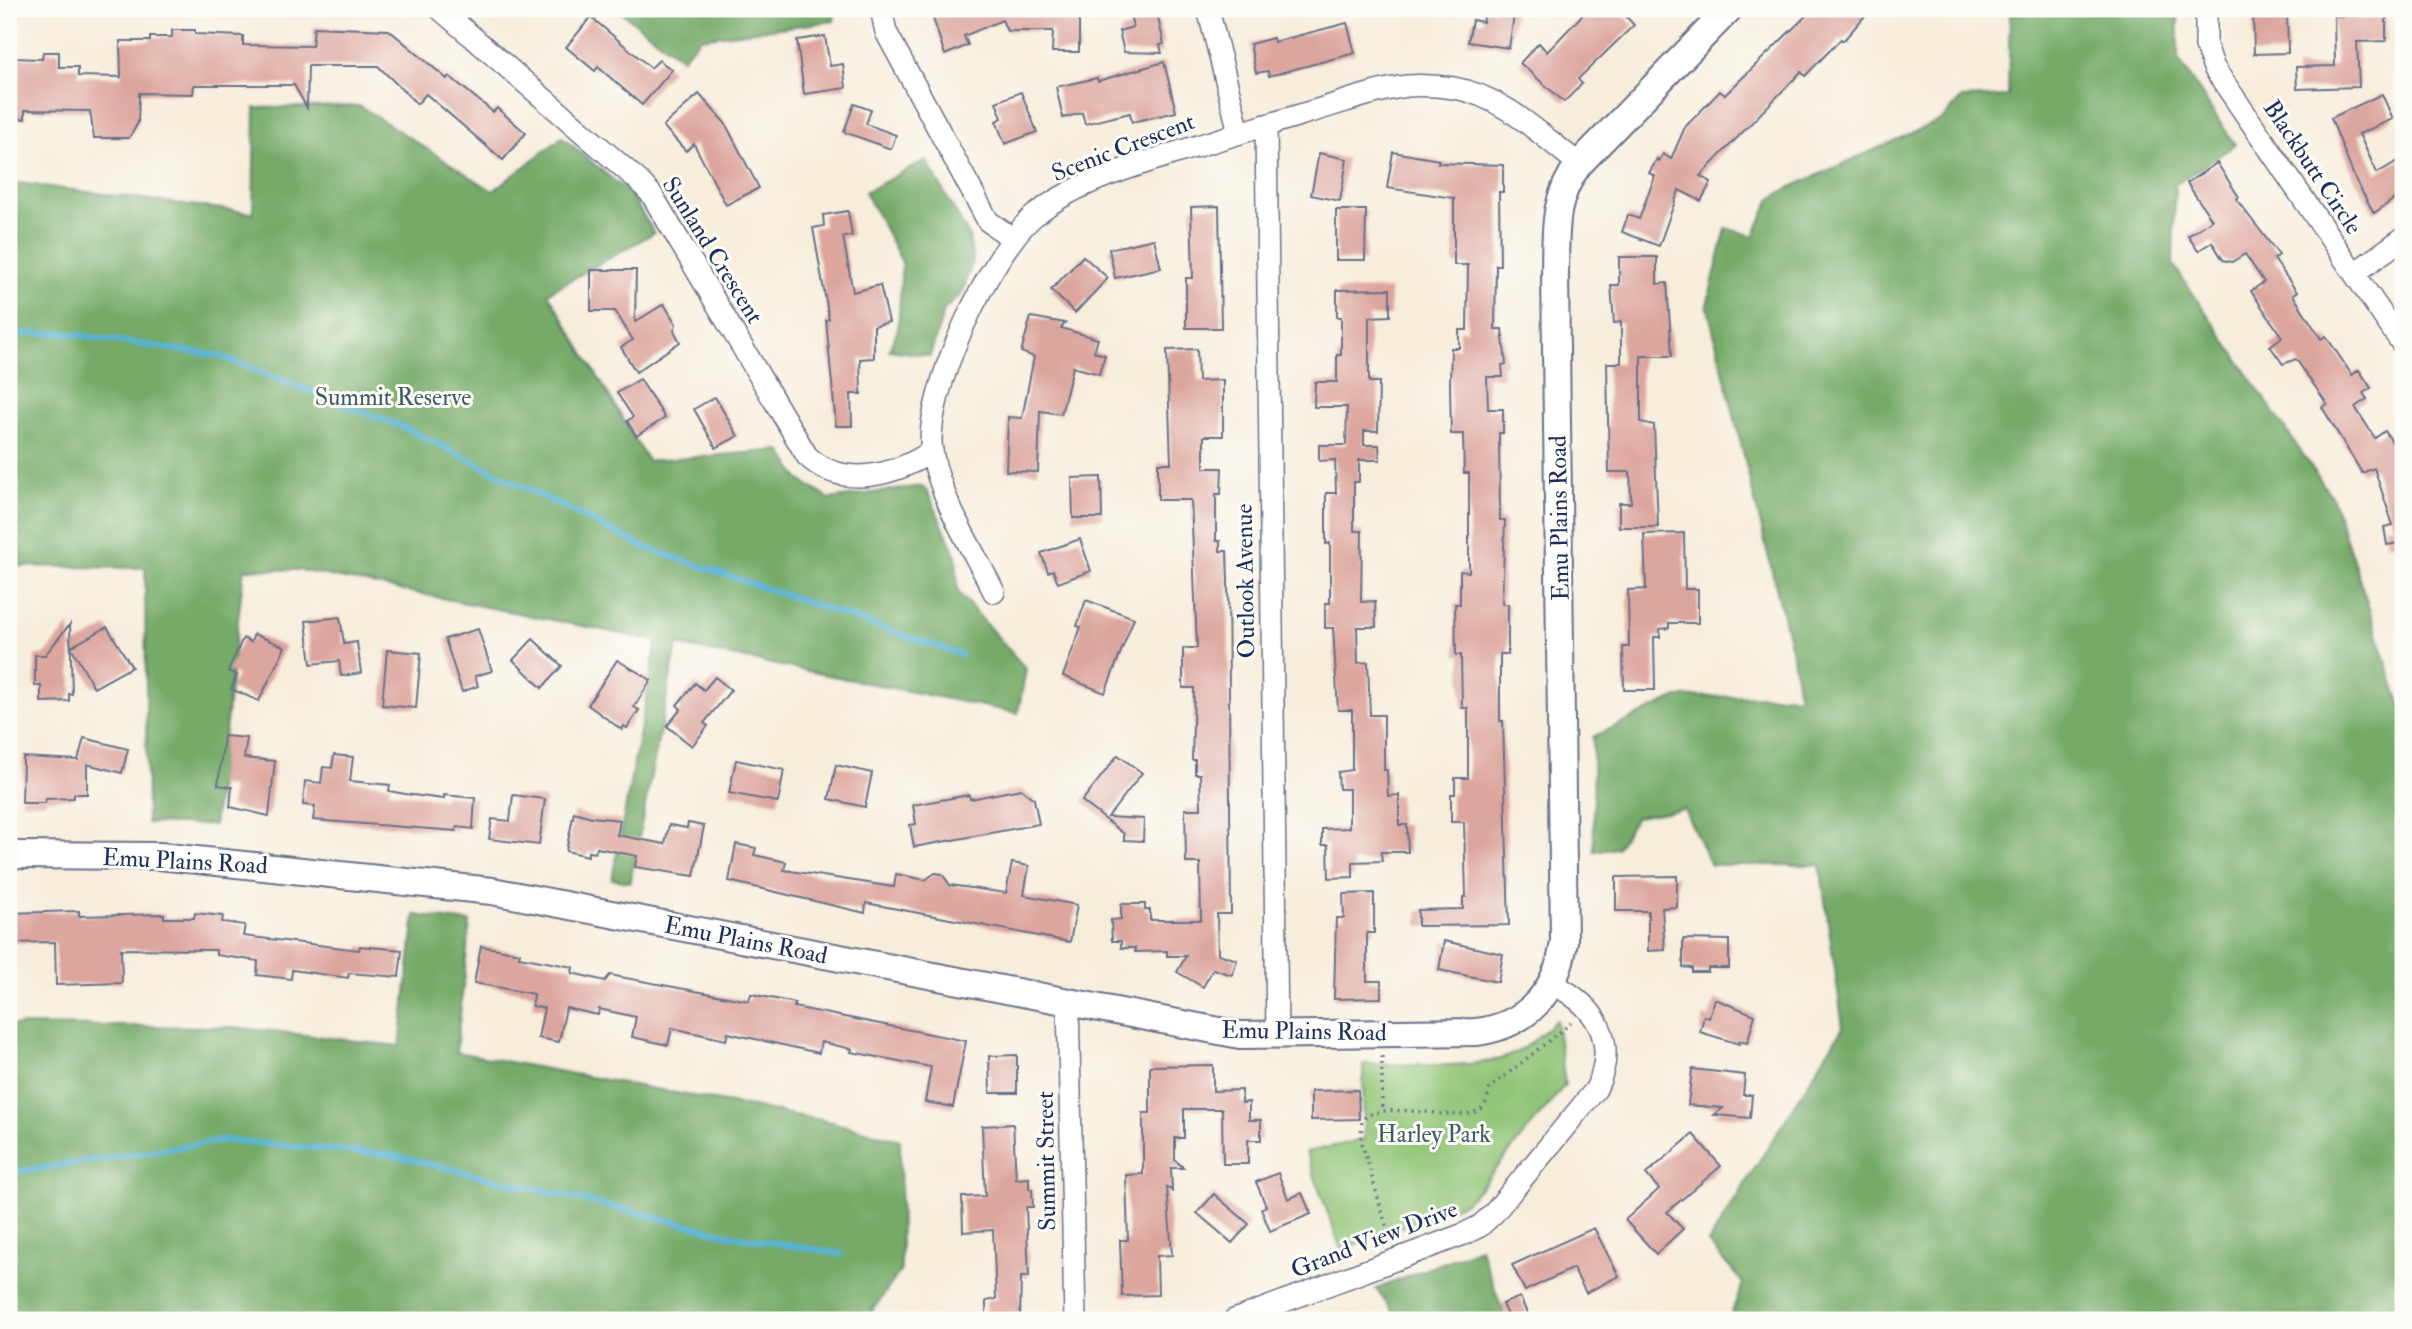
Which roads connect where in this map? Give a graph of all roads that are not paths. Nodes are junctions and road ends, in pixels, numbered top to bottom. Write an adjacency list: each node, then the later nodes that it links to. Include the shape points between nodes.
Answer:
1 (440, 9): 13 (street, Sunland Crescent, via 652,195 807,456 837,473 869,476 914,465)
2 (881, 9): 10 (street, via 886,32 988,221)
3 (1208, 9): 7 (street)
4 (1729, 9): 8 (street, Emu Plains Road)
5 (2206, 9): 11 (street, Blackbutt Circle, via 2206,46 2214,68)
6 (1266, 125): 7 (street, Scenic Crescent); 8 (street, Scenic Crescent, via 1398,88 1453,88 1496,102); 18 (street, Outlook Avenue)
7 (1239, 132): 10 (street, Scenic Crescent, via 1071,191 1032,218)
8 (1579, 164): 16 (street, Emu Plains Road, via 1561,195 1556,228 1564,941)
9 (2403, 238): 11 (street)
10 (1013, 239): 13 (street, Scenic Crescent, via 987,278 943,376 932,420)
11 (2355, 273): 12 (street, Blackbutt Circle)
12 (2403, 345)
13 (932, 452): 14 (street, Scenic Crescent, via 955,515)
14 (994, 592)
15 (9, 855): 17 (street, Emu Plains Road, via 159,856 492,891)
16 (1553, 984): 18 (street, Emu Plains Road, via 1526,1013 1488,1031); 20 (street, Grand View Drive, via 1588,1007 1598,1023 1603,1071 1596,1089 1487,1220 1464,1234)
17 (1068, 1001): 18 (street, Emu Plains Road, via 1240,1035); 19 (street, Summit Street)
18 (1277, 1036)
19 (1075, 1320)
20 (1234, 1320)

